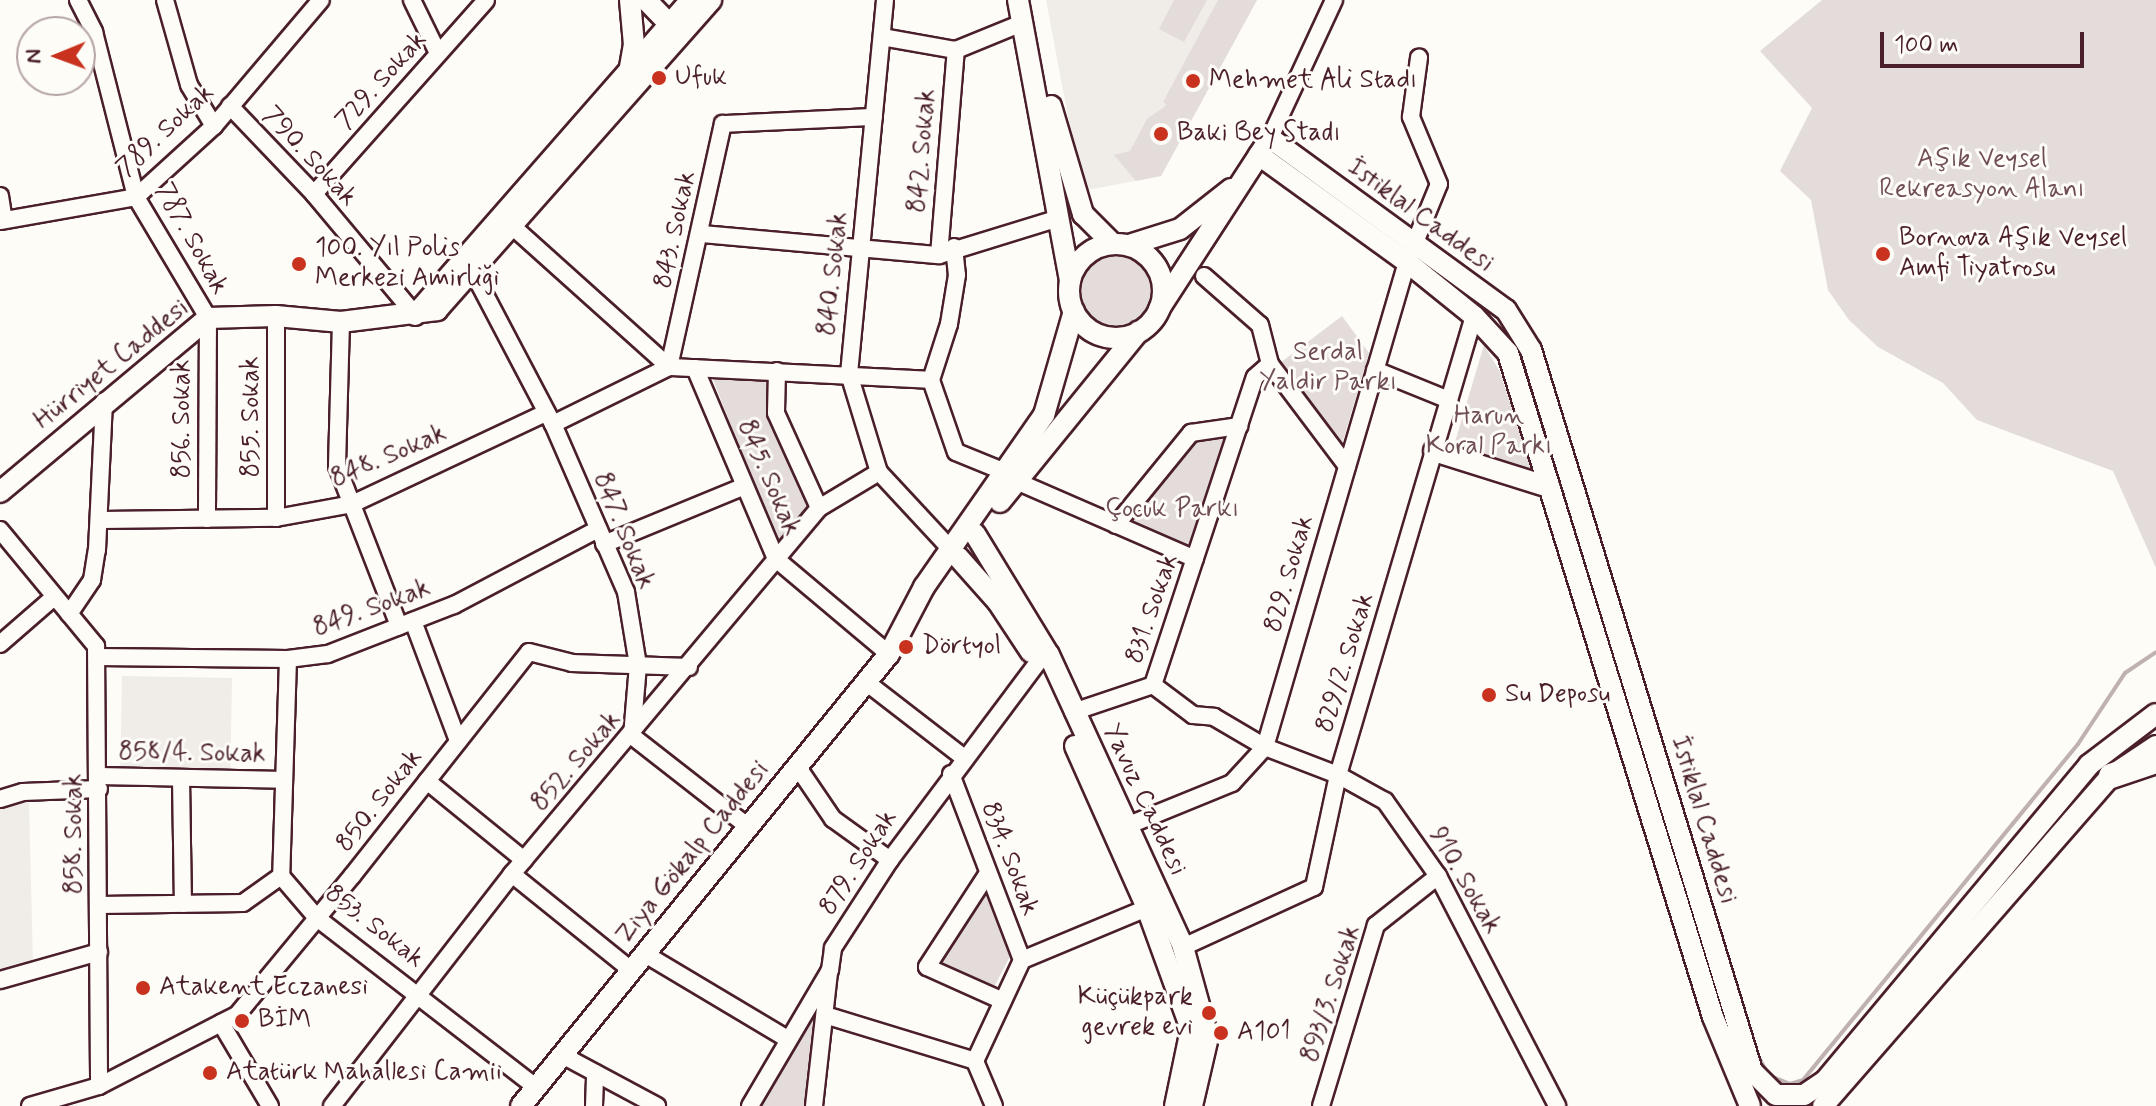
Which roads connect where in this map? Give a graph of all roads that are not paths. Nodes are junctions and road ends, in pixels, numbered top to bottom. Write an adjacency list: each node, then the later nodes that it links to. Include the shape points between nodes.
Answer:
1 (78, 0): 26 (street, 787. Sokak, via 94,32)
2 (165, 0): 22 (street, via 189,85)
3 (321, 0): 20 (street, 789. Sokak)
4 (412, 0): 16 (street)
5 (486, 0): 16 (street, 729. Sokak)
6 (630, 0): 19 (main road, via 634,45)
7 (646, 0): 12 (main road)
8 (711, 0): 12 (main road, Hürriyet Caddesi)
9 (885, 0): 14 (street, 840. Sokak)
10 (1018, 0): 13 (main road)
11 (1334, 0): 23 (street)
12 (680, 16): 19 (main road, Hürriyet Caddesi); 29 (main road, Hürriyet Caddesi)
13 (1022, 23): 15 (street); 18 (main road)
14 (882, 37): 15 (street); 21 (street, 840. Sokak)
15 (956, 50): 35 (street, 842. Sokak)
16 (438, 53): 24 (street, 729. Sokak)
17 (1419, 58): 34 (street, 829. Sokak, via 1411,117 1439,184)
18 (1032, 65): 27 (main road); 31 (main road, via 1046,89 1083,214)
19 (629, 70): 41 (main road, Hürriyet Caddesi)
20 (230, 106): 22 (street, 789. Sokak); 24 (street, 790. Sokak)
21 (874, 117): 30 (street, 843. Sokak, via 723,124); 33 (street, 840. Sokak)
22 (214, 126): 26 (street, 789. Sokak)
23 (1265, 147): 31 (main road, via 1208,211 1180,229); 34 (main road, İstiklal Caddesi); 39 (main road)
24 (314, 194): 41 (street, 790. Sokak)
25 (0, 196): 28 (street)
26 (136, 197): 28 (street, 789. Sokak); 44 (street, 787. Sokak)
27 (1059, 218): 32 (street); 38 (main road)
28 (2, 220)
29 (511, 225): 36 (main road, Hürriyet Caddesi); 48 (street)
30 (702, 234): 33 (street); 48 (street, 843. Sokak)
31 (1121, 244): 38 (main road, via 1085,255); 39 (main road, via 1154,263 1161,278)
32 (954, 247): 35 (street); 53 (street, via 957,275 949,324)
33 (861, 248): 35 (street); 52 (street, 840. Sokak)
34 (1412, 254): 43 (main road, İstiklal Caddesi); 50 (street, 829. Sokak); 91 (main road, İstiklal Caddesi, via 1506,310 1531,350 1752,1071 1776,1095 1804,1095 1825,1081 2089,765)
35 (939, 255)
36 (472, 270): 41 (main road, Hürriyet Caddesi, via 437,310); 56 (street, 847. Sokak)
37 (1204, 276): 47 (street, via 1260,325)
38 (1070, 281): 40 (main road)
39 (1159, 309): 46 (main road)
40 (1074, 311): 46 (main road, via 1082,324 1109,337); 60 (main road, via 1044,415)
41 (415, 315): 45 (main road, Hürriyet Caddesi)
42 (276, 316): 44 (main road, Hürriyet Caddesi); 45 (main road, Hürriyet Caddesi); 67 (street, 855. Sokak)
43 (1474, 316): 54 (street, 829/2. Sokak); 63 (main road, İstiklal Caddesi, via 1508,353)
44 (208, 318): 55 (main road, Hürriyet Caddesi); 68 (street, 856. Sokak)
45 (341, 322): 65 (street, via 337,466)
46 (1139, 331): 60 (main road)
47 (1270, 364): 57 (street, 831. Sokak, via 1255,377); 59 (street)
48 (669, 367): 49 (street); 56 (street)
49 (695, 368): 51 (street); 62 (street, 845. Sokak)
50 (1375, 370): 54 (street); 59 (street, 829. Sokak)
51 (777, 371): 52 (street); 66 (street, via 776,413)
52 (849, 374): 53 (street); 61 (street, 840. Sokak)
53 (931, 380): 60 (street, via 956,452)
54 (1449, 400): 58 (street, 829/2. Sokak)
55 (104, 401): 64 (main road, Hürriyet Caddesi); 69 (street)
56 (549, 418): 65 (street, 848. Sokak); 74 (street, 847. Sokak)
57 (1239, 426): 70 (street, via 1191,433); 77 (street, 831. Sokak)
58 (1434, 451): 63 (main road); 100 (street, 829/2. Sokak)
59 (1347, 466): 95 (street, 829. Sokak)
60 (1017, 469): 70 (street); 73 (main road, Ziya Gökalp Caddesi)
61 (879, 472): 66 (street, 852. Sokak); 71 (street, 840. Sokak)
62 (745, 486): 74 (street, 849. Sokak); 76 (street, 845. Sokak)
63 (1549, 487): 149 (main road, İstiklal Caddesi, via 1713,1017)
64 (0, 492)
65 (352, 504): 67 (street, 848. Sokak); 80 (street)
66 (819, 508): 76 (street, 852. Sokak)
67 (276, 518): 68 (street, 848. Sokak)
68 (207, 519): 69 (street, 848. Sokak)
69 (102, 520): 79 (street, via 92,580)
70 (1116, 525): 77 (street)
71 (933, 527): 73 (street); 75 (street, 840. Sokak)
72 (0, 530): 78 (street)
73 (972, 530): 75 (main road, Ziya Gökalp Caddesi); 90 (main road, Yavuz Caddesi, via 1049,655)
74 (601, 537): 80 (street, 849. Sokak); 86 (street, 847. Sokak, via 626,592)
75 (956, 552): 82 (main road, Ziya Gökalp Caddesi, via 898,629); 85 (main road, Yavuz Caddesi)
76 (776, 559): 82 (street, 845. Sokak); 87 (street, 852. Sokak)
77 (1195, 559): 89 (street, 831. Sokak)
78 (54, 597): 79 (street, 858. Sokak); 81 (street)
79 (69, 614): 83 (street, 858. Sokak, via 96,646)
80 (406, 624): 84 (street, 849. Sokak, via 328,654); 93 (street)
81 (0, 644)
82 (889, 654): 88 (main road, Ziya Gökalp Caddesi)
83 (97, 657): 84 (street, 849. Sokak); 105 (street, 858. Sokak)
84 (288, 659): 103 (street)
85 (1038, 662): 96 (street, 879. Sokak); 117 (main road, Yavuz Caddesi)
86 (638, 665): 87 (street, 850. Sokak); 92 (street, 847. Sokak); 93 (street, 850. Sokak, via 572,663 529,652)
87 (689, 667): 92 (street, 852. Sokak)
88 (866, 682): 96 (street); 98 (main road, Ziya Gökalp Caddesi)
89 (1153, 685): 90 (street, 831. Sokak); 95 (street, 910. Sokak, via 1193,715 1214,717)
90 (1073, 712): 108 (main road, Yavuz Caddesi)
91 (2156, 714)
92 (632, 736): 107 (street); 109 (street, 852. Sokak)
93 (458, 741): 104 (street, 850. Sokak)
94 (2156, 746): 101 (main road)
95 (1265, 747): 100 (street, 910. Sokak); 108 (street, 829. Sokak, via 1232,783)
96 (963, 757): 99 (street, 879. Sokak)
97 (2156, 761): 101 (highway)
98 (797, 766): 107 (main road, Ziya Gökalp Caddesi); 110 (street, via 833,819)
99 (951, 774): 110 (street, 879. Sokak); 111 (street, 834. Sokak)
100 (1338, 775): 114 (street, 910. Sokak, via 1385,801); 119 (street, 829/2. Sokak, via 1314,887)
101 (2111, 776): 150 (main road)
102 (181, 778): 103 (street, 858/4. Sokak); 105 (street, 858/4. Sokak); 115 (street)
103 (284, 780): 113 (street)
104 (427, 781): 109 (street); 118 (street, 850. Sokak)
105 (99, 782): 106 (street, 858/4. Sokak); 116 (street, 858. Sokak)
106 (0, 799)
107 (746, 825): 122 (main road, Ziya Gökalp Caddesi)
108 (1129, 825): 119 (main road, Yavuz Caddesi)
109 (524, 860): 112 (street, 852. Sokak)
110 (890, 860): 123 (street, 879. Sokak, via 833,948)
111 (988, 873): 121 (street, 834. Sokak); 126 (street, via 927,967)
112 (512, 874): 122 (street); 125 (street, 852. Sokak)
113 (281, 876): 115 (street, via 243,903); 118 (street, 853. Sokak)
114 (1438, 876): 147 (street, 893/3. Sokak, via 1376,925); 148 (street, 910. Sokak)
115 (183, 904): 116 (street)
116 (99, 905): 120 (street, 858. Sokak)
117 (1147, 908): 121 (street); 145 (main road, Yavuz Caddesi, via 1191,1029)
118 (317, 918): 125 (street, 853. Sokak); 128 (street, 850. Sokak, via 237,1015)
119 (1183, 947): 146 (main road, Yavuz Caddesi, via 1208,1037)
120 (99, 952): 124 (street); 133 (street, 858. Sokak)
121 (1022, 960): 126 (street)
122 (638, 962): 129 (street); 130 (main road, Ziya Gökalp Caddesi)
123 (830, 970): 127 (street); 129 (street, 879. Sokak)
124 (0, 980)
125 (420, 994): 134 (street, 853. Sokak); 138 (street, 852. Sokak)
126 (1003, 1001): 131 (street)
127 (825, 1015): 131 (street); 143 (street)
128 (221, 1023): 133 (street); 137 (street)
129 (786, 1038): 142 (street, 879. Sokak)
130 (562, 1055): 132 (street); 134 (main road, Ziya Gökalp Caddesi)
131 (975, 1061): 144 (street)
132 (595, 1073): 140 (street); 141 (street)
133 (99, 1086): 135 (street)
134 (536, 1087): 139 (main road, Ziya Gökalp Caddesi)
135 (54, 1102): 136 (street)
136 (30, 1106)
137 (270, 1106)
138 (332, 1106)
139 (521, 1106)
140 (594, 1106)
141 (657, 1106)
142 (750, 1106)
143 (814, 1106)
144 (994, 1106)
145 (1175, 1106)
146 (1192, 1106)
147 (1321, 1106)
148 (1557, 1106)
149 (1750, 1106)
150 (1823, 1106)

